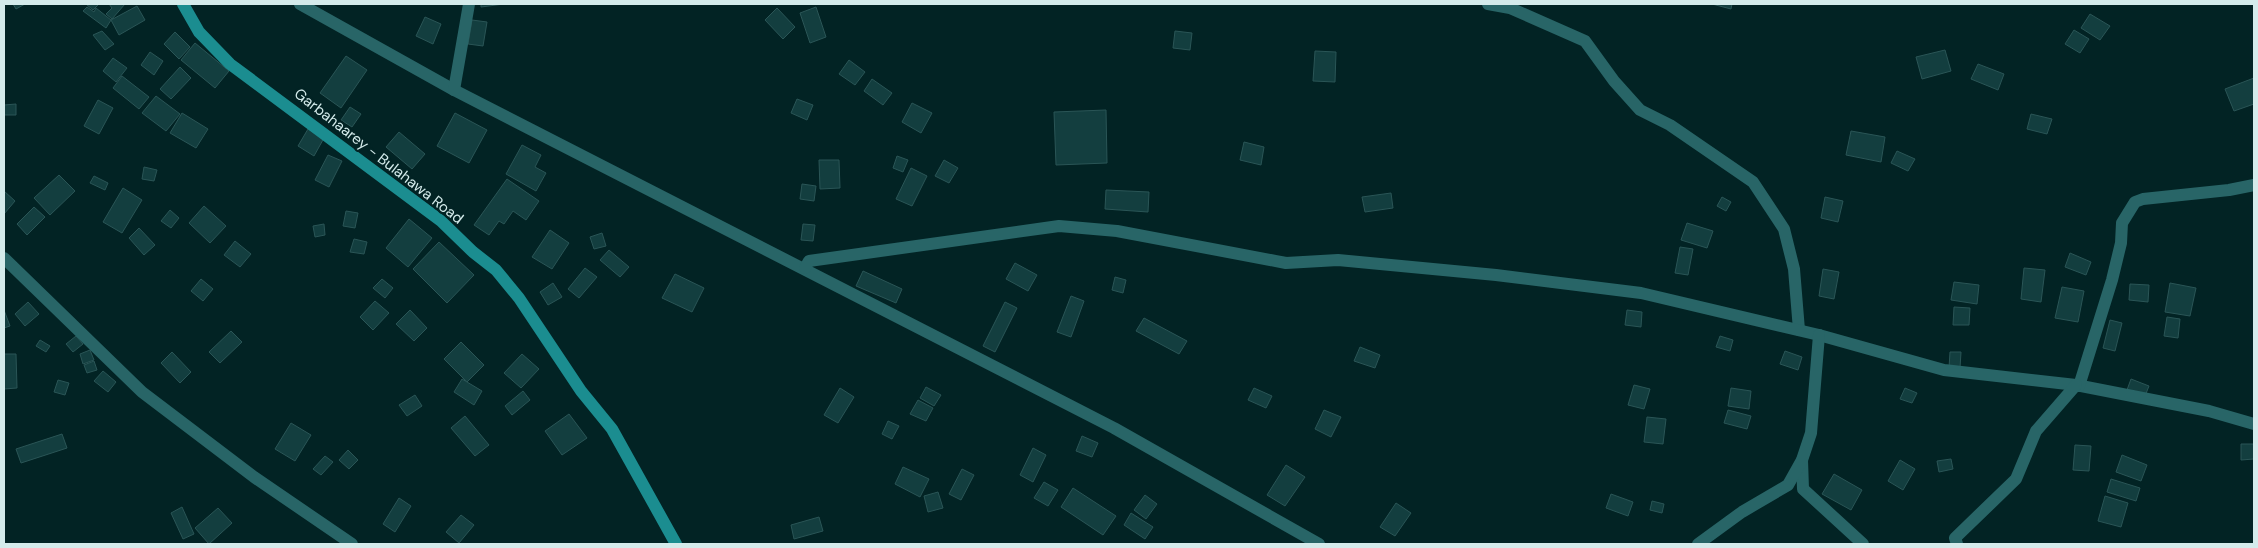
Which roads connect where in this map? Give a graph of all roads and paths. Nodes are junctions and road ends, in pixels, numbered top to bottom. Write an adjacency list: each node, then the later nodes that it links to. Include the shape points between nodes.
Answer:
1 (183, 4): 15 (main road, Garbahaarey - Bulahawa Road, via 199,32 230,64 441,221 496,270 612,430)
2 (300, 4): 5 (street)
3 (468, 4): 5 (street)
4 (1488, 4): 9 (street, via 1510,8 1585,41 1614,82 1640,110 1670,124 1753,182 1784,230 1794,269)
5 (454, 90): 8 (street)
6 (2254, 185): 11 (street, via 2134,202 2122,223 2112,280)
7 (4, 258): 14 (street, via 142,392 246,471)
8 (805, 268): 9 (street, via 809,262 1059,226 1117,231 1286,263 1338,260 1641,293); 16 (street, via 1114,428)
9 (1800, 330): 10 (street)
10 (1819, 335): 11 (street, via 1944,370); 13 (street, via 1811,433)
11 (2078, 385): 12 (street, via 2209,411); 19 (street, via 2036,431 2016,479 1956,538)
12 (2254, 424)
13 (1802, 460): 17 (street, via 1788,485 1742,512); 18 (street, via 1803,489)
14 (352, 544)
15 (676, 544)
16 (1319, 544)
17 (1698, 544)
18 (1863, 544)
19 (1957, 544)

